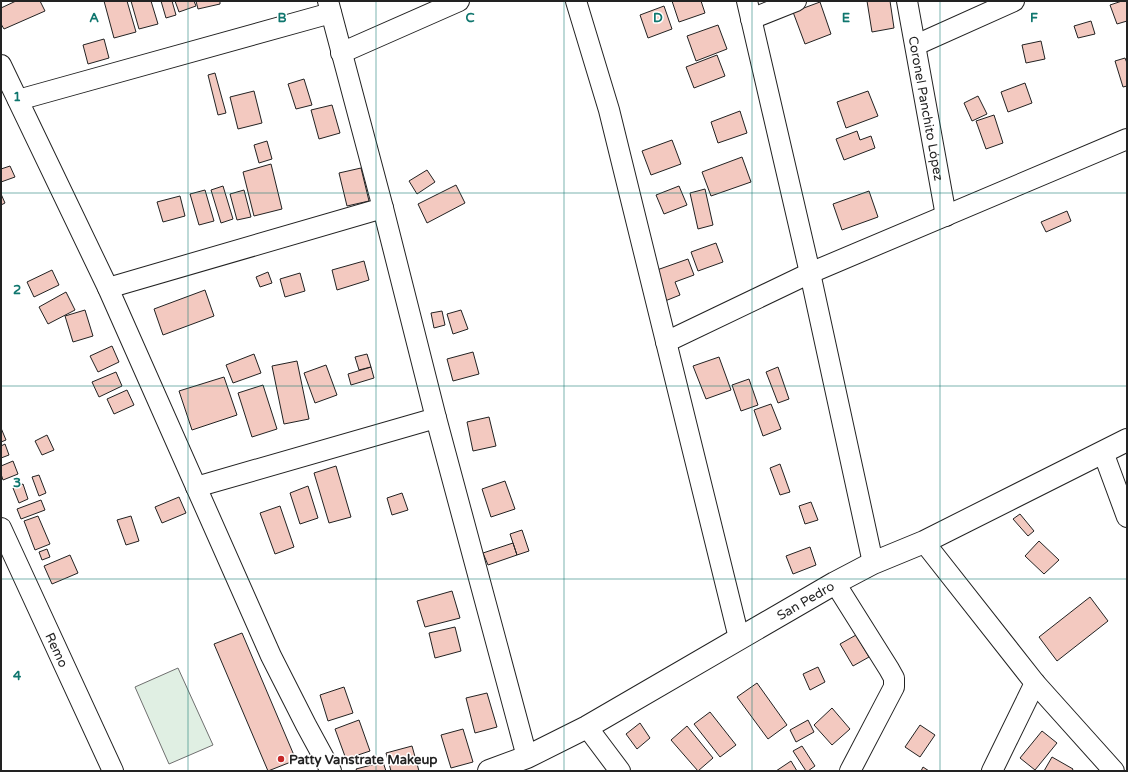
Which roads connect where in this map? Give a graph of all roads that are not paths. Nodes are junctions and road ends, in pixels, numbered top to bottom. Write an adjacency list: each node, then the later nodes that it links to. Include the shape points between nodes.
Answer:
1 (459, 1): 9 (street)
2 (576, 1): 17 (street, via 609,110)
3 (796, 1): 7 (street)
4 (907, 1): 8 (street, Coronel Panchito López)
5 (1014, 1): 8 (street)
6 (329, 7): 9 (street); 11 (street)
7 (749, 10): 15 (street)
8 (916, 45): 14 (street, Coronel Panchito López)
9 (341, 53): 13 (street)
10 (1, 65): 11 (street)
11 (18, 100): 16 (street)
12 (1127, 140): 14 (street)
13 (383, 208): 16 (street); 18 (street)
14 (946, 216): 15 (street)
15 (810, 273): 17 (street); 25 (street)
16 (108, 288): 21 (street)
17 (666, 342): 27 (street)
18 (436, 418): 21 (street); 30 (street)
19 (1127, 440): 20 (main road, San Pedro)
20 (1103, 452): 22 (street); 24 (main road, San Pedro)
21 (196, 487): 32 (street, via 271,656)
22 (1127, 517)
23 (1, 528): 31 (street, Remo)
24 (924, 542): 25 (main road, San Pedro); 28 (street)
25 (873, 563): 26 (main road, San Pedro)
26 (835, 583): 27 (main road, San Pedro); 35 (street, via 894,678 894,687)
27 (739, 638): 29 (main road, San Pedro)
28 (1035, 683): 36 (street); 37 (street)
29 (586, 727): 30 (main road, San Pedro); 34 (street)
30 (527, 757): 33 (main road, San Pedro)
31 (113, 771)
32 (331, 771)
33 (489, 771)
34 (620, 771)
35 (850, 771)
36 (992, 771)
37 (1114, 771)

